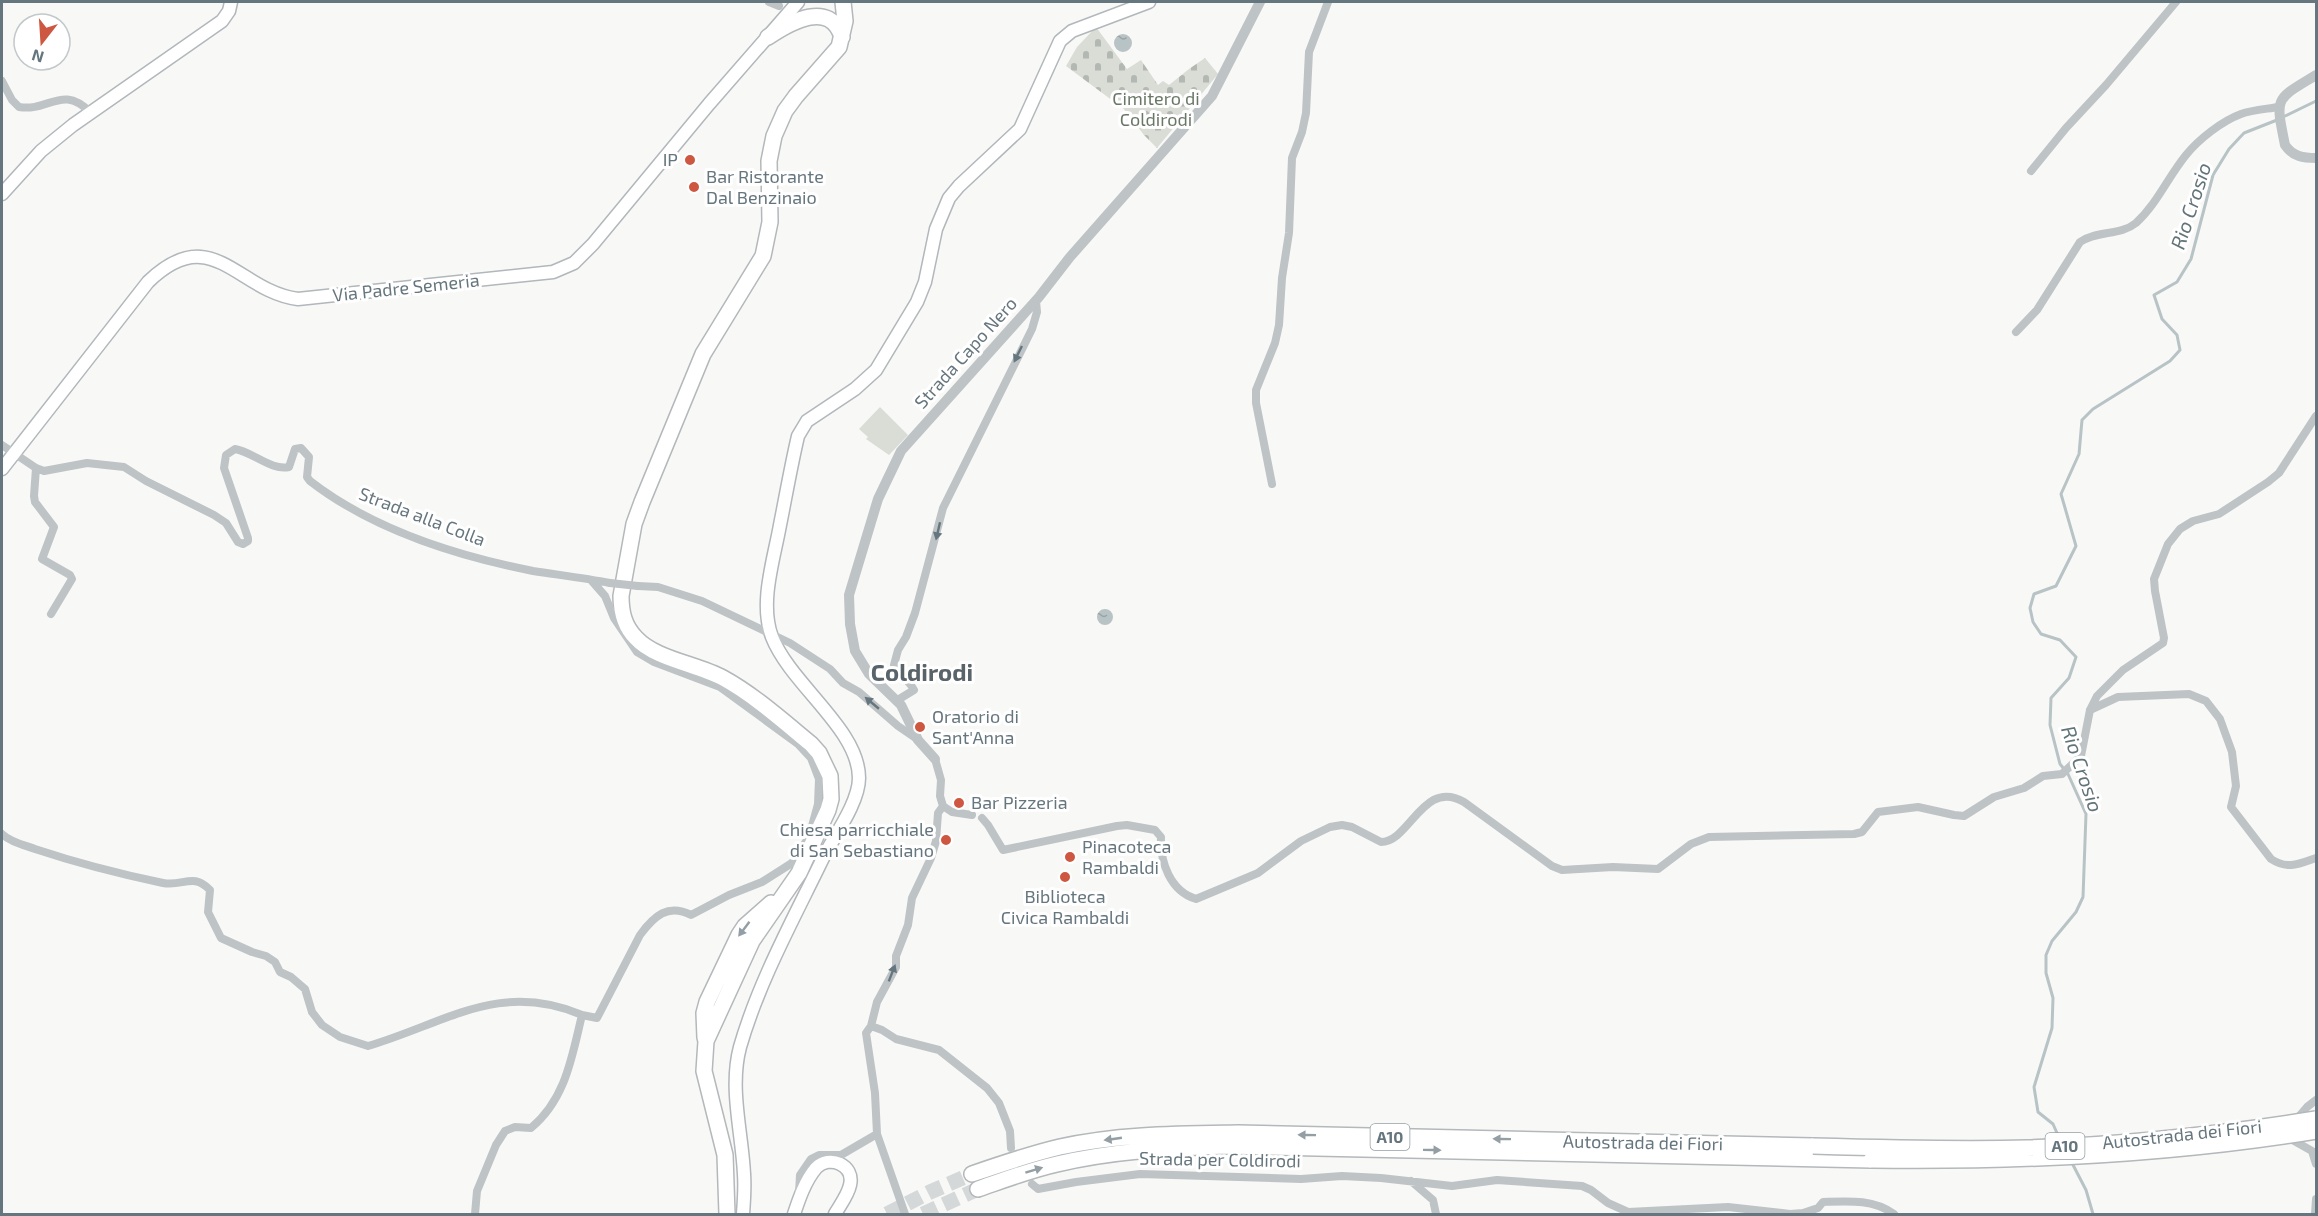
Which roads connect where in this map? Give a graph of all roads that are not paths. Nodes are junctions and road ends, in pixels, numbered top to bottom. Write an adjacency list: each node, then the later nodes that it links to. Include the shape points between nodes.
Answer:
1 (231, 2): 17 (main road, via 222,21)
2 (769, 2): 10 (street)
3 (798, 2): 12 (main road, Via Padre Semeria)
4 (817, 2): 11 (highway)
5 (1149, 2): 31 (main road, via 1072,32 1060,41 1020,129 949,198 936,229 917,302 876,370 807,421 798,436 771,574)
6 (1260, 2): 21 (street, Strada Capo Nero, via 1212,96)
7 (1328, 2): 28 (street, via 1309,52 1302,132 1292,158 1279,325 1256,390)
8 (2176, 2): 19 (street)
9 (842, 3): 13 (highway)
10 (779, 6)
11 (827, 14): 12 (highway, via 800,15); 13 (highway, via 837,23)
12 (768, 37): 25 (main road, Via Padre Semeria, via 574,263 553,272 298,299 272,293 220,262 185,257 148,282)
13 (842, 37): 51 (highway, via 836,52 786,111 774,136 769,161 770,222 763,256 704,354 642,502 621,596 628,628 643,645 732,684 811,744 830,776 828,810 806,860 787,890 739,934 707,1002 704,1071)
14 (2316, 75): 16 (street, via 2290,90)
15 (2, 81): 17 (street, via 19,107 30,108 66,98)
16 (2278, 107): 18 (street, via 2285,145 2294,154); 22 (street, via 2242,114 2213,130 2187,154 2152,206 2136,222 2126,230 2090,235 2080,242 2037,310)
17 (90, 112): 20 (main road, via 41,152)
18 (2316, 158)
19 (2031, 171)
20 (2, 194)
21 (1036, 300): 32 (street, one-way to 32, via 1032,329 943,508 915,613 895,657 898,674 914,690); 32 (street, Strada Capo Nero, via 901,451 878,499 849,595 850,624 855,651 869,674)
22 (2016, 332)
23 (2316, 416): 33 (street, via 2279,473 2219,514 2180,529 2168,544 2154,579 2163,643 2123,670 2097,696)
24 (2, 445): 25 (street)
25 (14, 453): 26 (street); 27 (main road, Via Padre Semeria)
26 (36, 468): 29 (street, Strada alla Colla, via 52,471 87,463 124,467 214,515 243,544 248,538 224,468 226,454 243,450 285,468 289,467 295,449 301,448 309,457 310,481 367,517 469,556); 30 (street, via 35,502 54,527 42,559 72,579)
27 (2, 469)
28 (1272, 484)
29 (591, 579): 31 (street, Strada alla Colla, bridge, via 658,587 702,601); 43 (street, via 637,652 720,687 798,744 811,758 819,779 818,804 809,837 796,863 691,915 679,909 660,915 640,935 597,1018)
30 (51, 614)
31 (771, 635): 34 (street, Strada alla Colla, one-way to 31, via 843,683 831,669); 40 (main road, via 782,659 840,728 858,764 857,790)
32 (896, 701): 34 (street, Strada Capo Nero)
33 (2090, 710): 38 (street, via 2084,749 2062,774 2043,776 2024,788 1994,796 1964,816 1918,807 1874,815 1862,832 1854,834 1709,837 1691,844 1658,869 1650,870 1563,870 1552,866 1454,796 1427,805 1394,840 1381,842 1342,825 1330,827 1301,841 1258,873 1196,899 1175,884 1164,867 1161,837 1155,830 1117,826 1005,849); 41 (street, via 2118,697 2189,694 2206,701 2220,719 2232,752 2236,786 2231,807 2278,864 2293,866)
34 (918, 740): 35 (street, Strada Capo Nero)
35 (935, 759): 36 (street)
36 (943, 806): 37 (street, via 952,812); 44 (street, one-way to 36, via 877,1002 896,967 912,898 931,858 938,813)
37 (972, 815)
38 (982, 818)
39 (2, 834): 43 (street, via 89,866 166,884 197,880 204,884 210,890 208,912 221,938 275,962 280,972 305,989 312,1012 322,1025 355,1043 368,1046 482,1005 516,1000 537,1001)
40 (825, 855): 42 (street); 61 (main road, via 760,993 735,1071 744,1174)
41 (2316, 858)
42 (814, 867)
43 (582, 1015): 58 (street, via 561,1089 531,1128 505,1131 477,1191)
44 (870, 1026): 48 (street, via 866,1041); 49 (street, via 896,1039 939,1050 987,1088 999,1103 1010,1131)
45 (2316, 1100): 50 (street, via 2289,1129 2289,1138 2312,1151)
46 (2316, 1119): 52 (highway, Autostrada dei Fiori / A10, one-way to 52, bridge, via 2192,1135 2039,1147 1929,1149 1162,1134 1061,1147)
47 (2316, 1131): 55 (highway, Autostrada dei Fiori / A10, one-way to 47, bridge, via 1066,1162 1193,1147 1982,1161 2206,1146)
48 (877, 1134): 56 (street, via 841,1155 811,1159 800,1175); 64 (street)
49 (1011, 1148)
50 (2316, 1164)
51 (727, 1173): 59 (highway); 60 (highway)
52 (972, 1174)
53 (1410, 1181): 54 (street, Strada per Coldirodi, via 1342,1176 1300,1179 1140,1174 1038,1189); 65 (street, via 1433,1200); 66 (street, Strada per Coldirodi, via 1452,1186 1497,1180 1573,1184 1629,1212 1728,1207 1790,1214 1818,1208 1823,1202 1851,1200 1877,1205)
54 (1032, 1184)
55 (978, 1189)
56 (799, 1198): 62 (main road); 63 (main road, via 817,1167 828,1161 840,1164 849,1173 850,1185)
57 (2316, 1199): 67 (street)
58 (475, 1215)
59 (718, 1215)
60 (727, 1215)
61 (743, 1215)
62 (794, 1215)
63 (835, 1215)
64 (905, 1215)
65 (1436, 1215)
66 (1894, 1215)
67 (2315, 1215)

